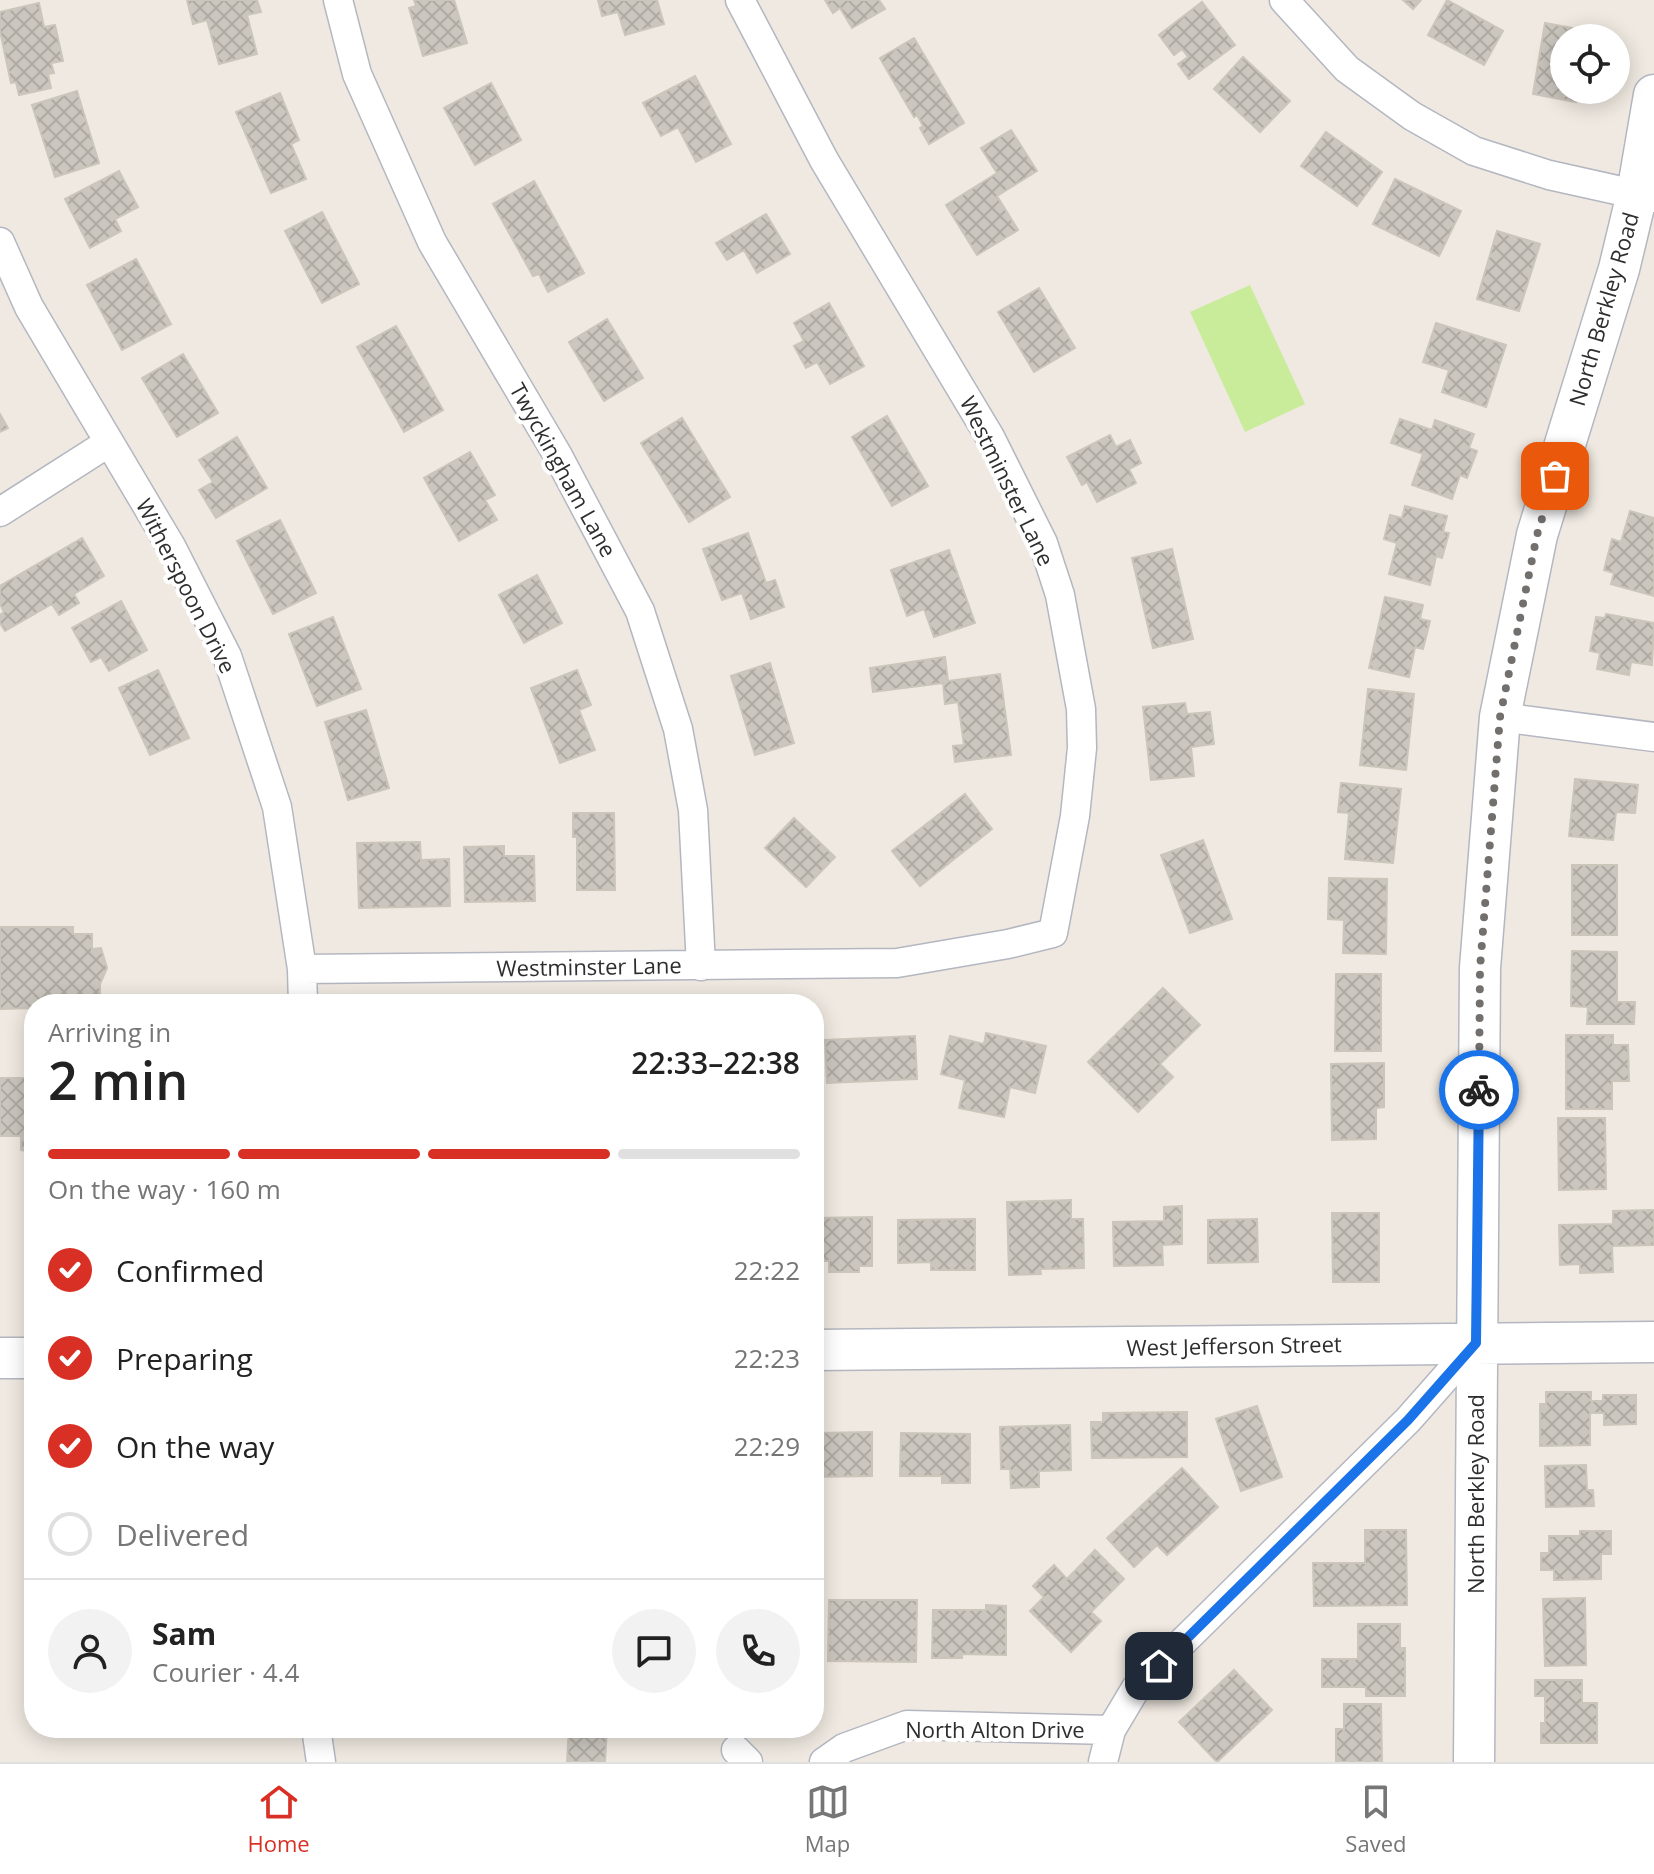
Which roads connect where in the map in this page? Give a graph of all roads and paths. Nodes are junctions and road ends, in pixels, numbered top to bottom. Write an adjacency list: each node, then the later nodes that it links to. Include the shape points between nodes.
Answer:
1 (338, 0): 11 (street, Twyckingham Lane, via 357,74 432,242 557,454 640,611 678,729 693,810)
2 (740, 0): 11 (street, Westminster Lane, via 824,160 990,437 1043,543 1063,609 1081,709 1082,748 1053,933 897,963)
3 (1284, 0): 5 (street, via 1347,69 1412,116 1474,151 1549,175)
4 (1654, 95): 5 (street, North Berkley Road)
5 (1645, 196): 9 (street, North Berkley Road, via 1537,535)
6 (0, 242): 7 (street, Witherspoon Drive, via 29,307)
7 (108, 443): 8 (street); 12 (street, Witherspoon Drive, via 172,548 227,656 277,807)
8 (0, 512)
9 (1500, 717): 10 (street); 15 (street, North Berkley Road, via 1480,968)
10 (1654, 737)
11 (701, 966): 12 (street, Westminster Lane)
12 (302, 969): 13 (street, Witherspoon Drive)
13 (303, 994)
14 (1654, 1342): 15 (street, West Jefferson Street)
15 (1476, 1343): 16 (street, West Jefferson Street); 19 (street, via 1408,1420 1136,1688); 24 (street, North Berkley Road)
16 (824, 1350)
17 (0, 1358): 18 (street)
18 (24, 1358)
19 (1111, 1730): 22 (street, North Alton Drive, via 907,1725 844,1748); 23 (street)
20 (317, 1738): 21 (street)
21 (321, 1762)
22 (824, 1762)
23 (1103, 1762)
24 (1474, 1762)

